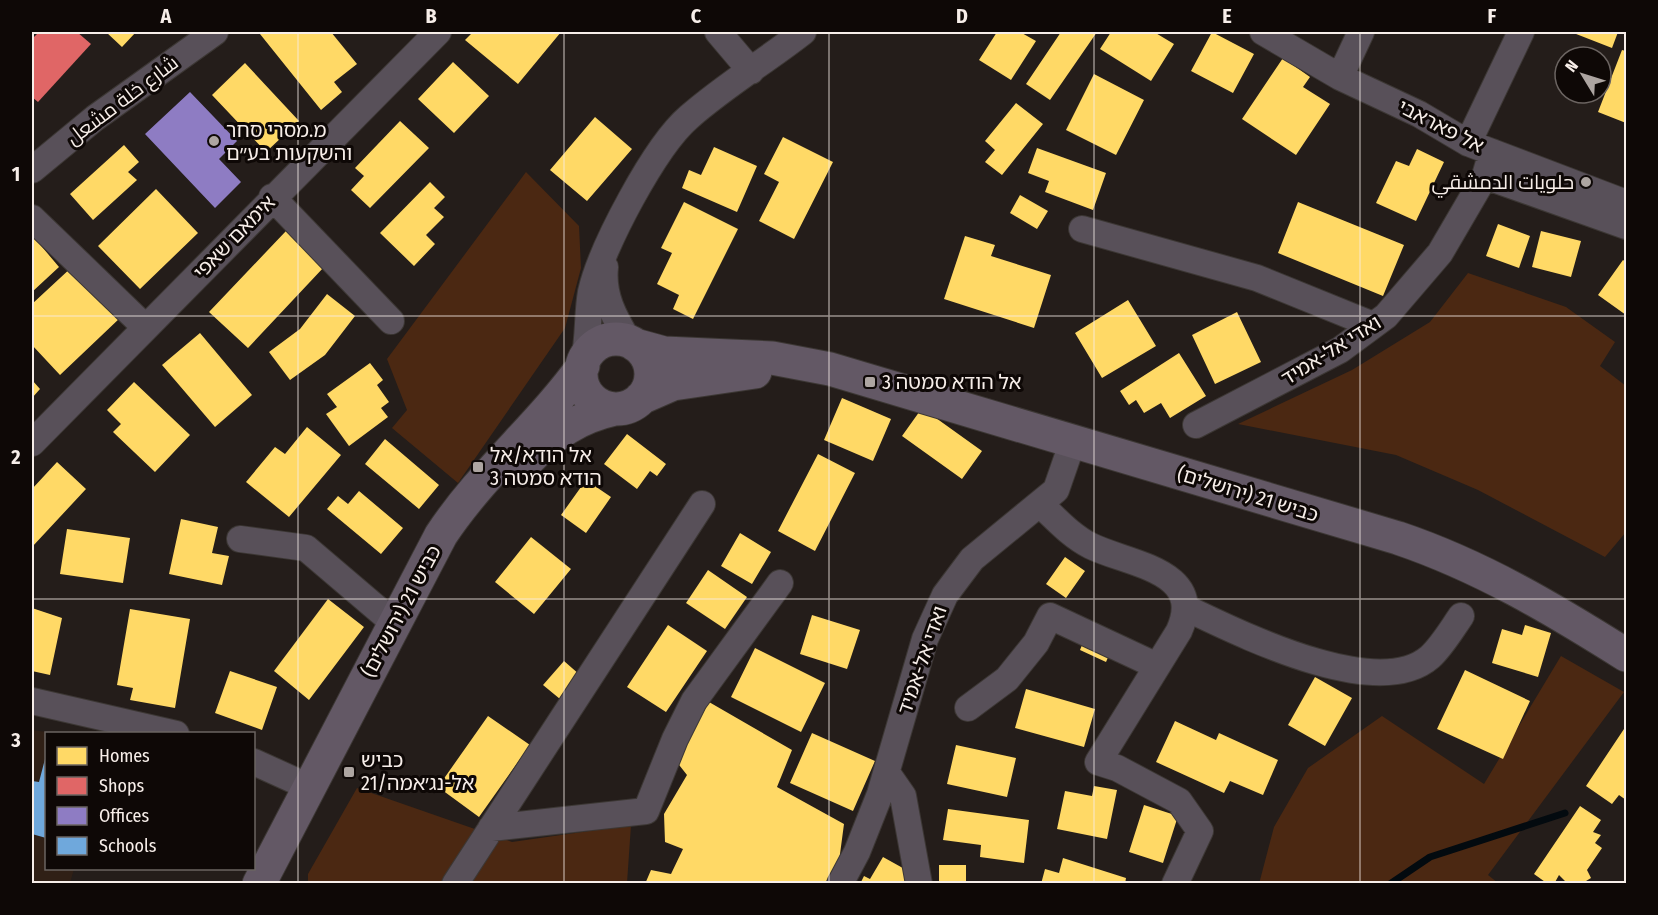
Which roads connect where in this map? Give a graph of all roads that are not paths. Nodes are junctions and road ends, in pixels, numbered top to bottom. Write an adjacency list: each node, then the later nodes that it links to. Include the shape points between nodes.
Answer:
1 (215, 32): 12 (street, شارع خلة مشعل)
2 (438, 32): 14 (street, אימאם שאפי)
3 (718, 32): 8 (street)
4 (803, 32): 8 (street)
5 (1263, 32): 9 (street, אל פאראבי)
6 (1361, 32): 9 (street)
7 (1521, 32): 10 (street)
8 (751, 71): 19 (street, via 688,117 673,133 640,183)
9 (1340, 77): 10 (street, אל פאראבי, via 1419,114)
10 (1468, 143): 11 (street, אל פאראבי)
11 (1492, 152): 13 (street, ואדי אל-אמיד); 15 (street, אל פאראבי)
12 (35, 161)
13 (1485, 176): 17 (street); 21 (street, ואדי אל-אמיד, via 1440,253 1415,285)
14 (272, 197): 20 (street); 22 (street, אימאם שאפי)
15 (1626, 203)
16 (32, 218): 22 (street)
17 (1626, 226)
18 (1082, 229): 21 (street, via 1257,278)
19 (612, 240): 23 (street, via 605,267 605,290 615,318); 24 (street, via 592,291)
20 (391, 321)
21 (1373, 325): 27 (street, ואדי אל-אמיד, via 1340,350)
22 (146, 327): 29 (street, אימאם שאפי)
23 (632, 343): 24 (main road, via 615,339 602,342 592,348); 25 (main road, כביש 21 (ירושלים), via 664,353 795,362); 26 (main road, via 647,356 651,379)
24 (584, 363): 26 (main road, via 584,387 591,398 602,405); 36 (main road, כביש 21 (ירושלים), via 539,422 469,494 441,535)
25 (853, 375): 26 (main road, כביש 21 (ירושלים), via 801,371 737,374 673,384); 28 (main road, כביש 21 (ירושלים))
26 (628, 404): 48 (main road, כביש 21 (ירושלים), via 582,418 555,435 503,485 470,527 446,566)
27 (1196, 425)
28 (1073, 441): 31 (street, ואדי אל-אמיד, via 1056,490); 37 (main road, כביש 21 (ירושלים), via 1418,544 1522,591)
29 (32, 443)
30 (702, 504): 45 (street)
31 (1040, 504): 34 (street, via 1088,545 1172,580 1182,592); 43 (street, ואדי אל-אמיד, via 972,559 945,595 925,639)
32 (240, 539): 36 (street, via 306,548)
33 (780, 583): 45 (street, via 694,701 646,811)
34 (1186, 608): 35 (street, via 1268,646 1337,668 1374,672 1404,669 1429,657); 38 (street, via 1179,631)
35 (1461, 616)
36 (394, 622): 44 (main road, כביש 21 (ירושלים))
37 (1626, 655)
38 (1157, 666): 40 (street, via 1050,616 1036,643 1007,679); 46 (street, via 1098,762 1179,801 1200,831)
39 (32, 701): 41 (street)
40 (968, 708)
41 (167, 732)
42 (255, 762): 44 (street)
43 (887, 773): 50 (street, ואדי אל-אמיד, via 857,852); 51 (street, via 903,796)
44 (309, 787): 47 (main road, כביש 21 (ירושלים))
45 (491, 828): 49 (street)
46 (1184, 877)
47 (259, 884)
48 (284, 884)
49 (455, 884)
50 (840, 884)
51 (919, 884)

